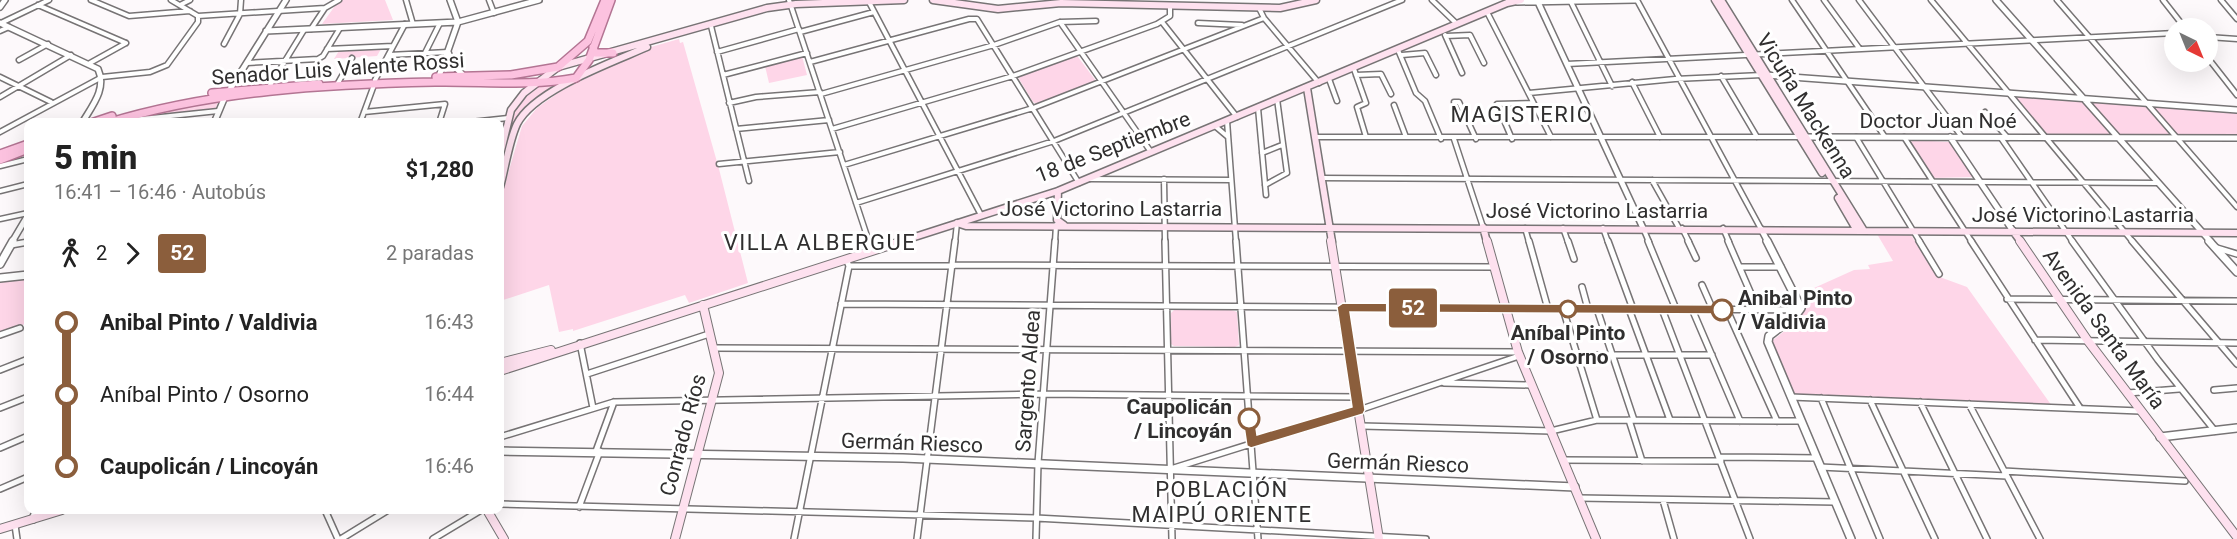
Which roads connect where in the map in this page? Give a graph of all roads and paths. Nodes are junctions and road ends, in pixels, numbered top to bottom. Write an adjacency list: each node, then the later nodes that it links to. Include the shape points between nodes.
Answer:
1 (5, 0): 42 (street)
2 (49, 0): 39 (street)
3 (91, 0): 46 (street, via 129,16)
4 (171, 0): 40 (street)
5 (190, 0): 40 (street)
6 (242, 0): 50 (street)
7 (286, 0): 45 (street)
8 (337, 0): 43 (street)
9 (406, 0): 64 (street)
10 (450, 0): 52 (street)
11 (489, 0): 49 (street)
12 (539, 0): 32 (street)
13 (605, 0): 114 (main road, via 588,40)
14 (611, 0): 87 (main road)
15 (904, 0): 35 (main road)
16 (933, 0): 36 (main road, via 998,9)
17 (1316, 0): 44 (main road)
18 (1402, 0): 88 (street)
19 (1432, 0): 65 (street)
20 (1521, 0): 37 (main road, 18 de Septiembre)
21 (1637, 0): 34 (street); 103 (street)
22 (1715, 0): 100 (main road, Vicuña Mackenna)
23 (1721, 0): 100 (main road, Vicuña Mackenna)
24 (1792, 0): 92 (street)
25 (1824, 0): 89 (street)
26 (1859, 0): 86 (street)
27 (1931, 0): 81 (street)
28 (1996, 0): 78 (street)
29 (2057, 0): 76 (street)
30 (2163, 0): 54 (street)
31 (2221, 0): 55 (street)
32 (529, 1): 49 (street)
33 (1537, 1): 34 (street); 37 (street); 113 (street)
34 (1570, 1): 108 (street)
35 (869, 2): 38 (main road, via 820,7); 47 (street)
36 (1101, 2): 41 (main road)
37 (1507, 2): 48 (main road, 18 de Septiembre)
38 (793, 3): 67 (main road); 71 (street); 97 (main road, Senador Luis Valente Rossi, via 748,12)
39 (38, 5): 60 (street); 110 (street, via 126,43)
40 (180, 5): 46 (street)
41 (1170, 5): 44 (main road); 59 (street, via 1170,16)
42 (0, 7)
43 (325, 8): 45 (street); 70 (street)
44 (1259, 8): 53 (street)
45 (280, 10): 50 (street); 73 (street)
46 (190, 11): 51 (street)
47 (874, 12): 71 (street); 80 (street)
48 (1487, 12): 65 (main road, 18 de Septiembre); 151 (street)
49 (494, 13): 57 (street)
50 (240, 14): 51 (street); 83 (street)
51 (198, 16): 124 (street, via 198,22 167,64 150,72)
52 (455, 16): 57 (street); 61 (street)
53 (1264, 18): 66 (street); 88 (street)
54 (2177, 18)
55 (2237, 20)
56 (1096, 21): 58 (street)
57 (458, 22): 61 (street); 94 (street)
58 (1060, 22): 84 (street); 96 (street)
59 (1162, 22): 91 (street); 96 (street)
60 (1, 23): 68 (street)
61 (438, 23): 64 (street); 93 (street)
62 (1198, 23): 66 (street)
63 (405, 24): 64 (street); 69 (street); 85 (street)
64 (413, 24)
65 (1457, 24): 74 (main road, 18 de Septiembre)
66 (1245, 25): 91 (street)
67 (711, 26): 95 (street); 127 (main road, via 643,48)
68 (9, 27): 72 (street); 82 (street)
69 (340, 28): 70 (street); 90 (street)
70 (308, 30): 73 (street); 107 (street)
71 (800, 30): 95 (street); 98 (street)
72 (0, 31)
73 (266, 31): 111 (street)
74 (1444, 33): 99 (main road, 18 de Septiembre); 112 (street, via 1470,34); 118 (street)
75 (2164, 34): 76 (street)
76 (2089, 37): 78 (street); 164 (street)
77 (2218, 38): 79 (street)
78 (2031, 39): 81 (street); 156 (street)
79 (2237, 39)
80 (889, 41): 84 (street, via 977,19); 109 (street); 115 (street)
81 (1966, 42): 86 (street); 152 (street)
82 (48, 44): 101 (street); 105 (street)
83 (224, 44)
84 (994, 45): 115 (street); 122 (street)
85 (393, 46): 90 (street); 102 (street)
86 (1894, 46): 89 (street); 143 (street)
87 (593, 47): 97 (main road, via 595,52); 106 (main road)
88 (1288, 47): 128 (street); 138 (street)
89 (1859, 48): 92 (street)
90 (327, 49): 107 (street, via 318,59)
91 (1184, 49): 128 (street); 133 (street)
92 (1826, 49): 100 (street); 132 (street)
93 (424, 52): 94 (street); 102 (street)
94 (448, 52): 125 (street, via 453,65); 131 (street)
95 (717, 52): 119 (street)
96 (1081, 52): 122 (street); 133 (street)
97 (613, 53): 106 (main road, Senador Luis Valente Rossi)
98 (807, 53): 109 (street); 119 (street)
99 (1400, 53): 117 (main road, 18 de Septiembre); 120 (street, via 1425,52); 213 (street)
100 (1751, 53): 103 (street); 121 (main road, Vicuña Mackenna)
101 (72, 55): 110 (street); 140 (street)
102 (388, 55): 136 (street)
103 (1668, 57): 108 (street); 130 (street)
104 (352, 58): 135 (street)
105 (19, 60)
106 (589, 60): 114 (main road, Senador Luis Valente Rossi); 127 (main road)
107 (285, 61): 111 (street); 142 (street)
108 (1599, 61): 113 (street); 141 (street)
109 (810, 62): 149 (street)
110 (90, 63): 124 (street)
111 (247, 63): 147 (street)
112 (1484, 63)
113 (1567, 64): 146 (street)
114 (558, 67): 125 (main road, Senador Luis Valente Rossi); 139 (main road)
115 (905, 71): 149 (street); 162 (street)
116 (2218, 71): 154 (street)
117 (1355, 72): 129 (main road, 18 de Septiembre); 153 (street, via 1381,74); 194 (street, via 1366,103 1357,107)
118 (1462, 74)
119 (723, 75): 161 (street)
120 (1436, 75)
121 (1765, 75): 123 (street); 132 (street); 201 (main road, Vicuña Mackenna)
122 (1013, 76): 162 (street); 167 (street)
123 (1721, 76): 130 (street); 200 (street)
124 (102, 77): 159 (street); 175 (street, via 101,90)
125 (465, 77): 131 (main road, Senador Luis Valente Rossi)
126 (0, 78): 140 (street)
127 (576, 78): 139 (main road, Senador Luis Valente Rossi); 231 (main road, via 532,106 517,124)
128 (1207, 79): 173 (street); 174 (street)
129 (1329, 79): 138 (main road, 18 de Septiembre); 158 (street)
130 (1680, 79): 134 (street); 199 (street)
131 (437, 80): 136 (main road, Senador Luis Valente Rossi); 137 (main road, Senador Luis Valente Rossi)
132 (1847, 81): 143 (street); 203 (street)
133 (1102, 82): 167 (street); 173 (street)
134 (1632, 82): 141 (street); 198 (street)
135 (338, 83): 136 (main road, Senador Luis Valente Rossi); 145 (main road, Senador Luis Valente Rossi)
136 (375, 83): 145 (main road, Senador Luis Valente Rossi); 171 (street)
137 (517, 83): 139 (main road, Senador Luis Valente Rossi); 148 (main road, via 524,87)
138 (1319, 83): 144 (main road, 18 de Septiembre)
139 (536, 84): 148 (main road)
140 (17, 86): 155 (street); 159 (street)
141 (1612, 86): 146 (street)
142 (269, 87): 145 (main road, Senador Luis Valente Rossi); 147 (main road, Senador Luis Valente Rossi)
143 (1924, 87): 152 (street); 207 (street)
144 (1307, 88): 150 (main road, 18 de Septiembre); 165 (main road)
145 (285, 89): 147 (main road, Senador Luis Valente Rossi)
146 (1577, 90): 151 (street); 197 (street)
147 (228, 93): 170 (street); 176 (main road, Senador Luis Valente Rossi, via 153,105); 177 (main road, Senador Luis Valente Rossi)
148 (524, 93): 183 (main road)
149 (820, 93): 161 (street); 184 (street)
150 (1294, 93): 157 (main road, 18 de Septiembre); 165 (main road)
151 (1529, 93): 163 (street)
152 (2008, 93): 156 (street); 209 (street)
153 (1391, 94)
154 (2237, 95)
155 (0, 97)
156 (2083, 98): 164 (street); 210 (street)
157 (1277, 99): 168 (main road, 18 de Septiembre); 218 (street)
158 (1337, 101)
159 (51, 102): 190 (street)
160 (1454, 102): 215 (street, via 1459,102)
161 (729, 103): 187 (street)
162 (922, 103): 188 (street); 191 (street)
163 (1533, 103): 196 (street); 206 (street, via 1497,104)
164 (2146, 103): 169 (street); 211 (street)
165 (1309, 104): 193 (main road)
166 (1394, 105): 195 (street)
167 (1033, 108): 191 (street); 216 (street)
168 (1258, 108): 174 (main road, 18 de Septiembre); 222 (street)
169 (2237, 110)
170 (218, 111): 178 (street); 179 (street)
171 (364, 112): 180 (street); 181 (street, via 445,104)
172 (1985, 112): 208 (street)
173 (1124, 113): 216 (street); 221 (street)
174 (1237, 117): 185 (main road, 18 de Septiembre)
175 (85, 118)
176 (108, 118)
177 (126, 118)
178 (154, 118)
179 (216, 118)
180 (362, 118)
181 (441, 118)
182 (504, 118): 183 (street)
183 (507, 118): 189 (main road)
184 (829, 120): 187 (street); 188 (street)
185 (1227, 122): 186 (main road, 18 de Septiembre); 192 (street)
186 (1215, 126): 192 (street); 221 (main road, 18 de Septiembre)
187 (736, 129): 226 (street)
188 (832, 129): 220 (street)
189 (504, 130)
190 (0, 132)
191 (940, 137): 228 (street); 230 (street)
192 (1228, 137): 236 (street)
193 (1315, 137): 194 (street, Doctor Juan Noé); 232 (main road)
194 (1366, 137): 195 (street, Doctor Juan Noé)
195 (1406, 137): 213 (street, Doctor Juan Noé)
196 (1551, 137): 197 (street, Doctor Juan Noé); 206 (street, Doctor Juan Noé)
197 (1601, 137): 198 (street, Doctor Juan Noé); 237 (street)
198 (1660, 137): 199 (street, Doctor Juan Noé)
199 (1712, 137): 200 (street, Doctor Juan Noé); 240 (street)
200 (1757, 137): 201 (street, Doctor Juan Noé)
201 (1804, 137): 202 (street, Doctor Juan Noé); 241 (main road, Vicuña Mackenna)
202 (1856, 137): 203 (street, Doctor Juan Noé); 242 (street)
203 (1885, 137): 204 (street, Doctor Juan Noé)
204 (1904, 137): 205 (street, Doctor Juan Noé); 243 (street)
205 (1950, 137): 207 (street, Doctor Juan Noé); 244 (street, Avenida Santa María)
206 (1512, 138): 215 (street, Doctor Juan Noé)
207 (1962, 138): 208 (street, Doctor Juan Noé)
208 (2005, 138): 209 (street, Doctor Juan Noé); 245 (street)
209 (2045, 138): 210 (street, Doctor Juan Noé); 247 (street)
210 (2118, 138): 211 (street, Doctor Juan Noé); 248 (street)
211 (2177, 138): 212 (street, Doctor Juan Noé); 255 (street)
212 (2237, 138)
213 (1441, 139): 214 (street, Doctor Juan Noé)
214 (1454, 139): 215 (street, Doctor Juan Noé); 235 (street)
215 (1476, 139)
216 (1054, 141): 230 (street); 246 (street)
217 (24, 145): 223 (main road)
218 (1281, 145): 222 (street); 250 (street, via 1287,173)
219 (24, 150): 224 (main road)
220 (840, 152): 226 (street); 228 (street)
221 (1151, 153): 233 (main road, 18 de Septiembre)
222 (1262, 153): 250 (street)
223 (0, 154)
224 (0, 159)
225 (24, 160): 229 (street)
226 (743, 160): 227 (street); 239 (street)
227 (719, 164)
228 (844, 165): 254 (street)
229 (0, 166)
230 (958, 171): 254 (street); 257 (street)
231 (504, 173)
232 (1321, 178): 235 (street); 264 (main road)
233 (1090, 179): 234 (street); 246 (main road, 18 de Septiembre)
234 (1164, 179): 236 (street); 262 (street)
235 (1467, 179): 237 (street); 265 (street)
236 (1231, 180): 263 (street)
237 (1621, 180): 238 (street); 269 (street)
238 (1652, 180): 240 (street); 270 (street)
239 (749, 181)
240 (1735, 181): 241 (street); 272 (street)
241 (1830, 181): 242 (street); 273 (main road, Vicuña Mackenna)
242 (1883, 182): 243 (street); 274 (street)
243 (1932, 182): 244 (street); 275 (street)
244 (1979, 182): 245 (street); 277 (street, Avenida Santa María)
245 (2032, 182): 247 (street); 278 (street)
246 (1079, 183): 252 (main road, 18 de Septiembre)
247 (2083, 183): 248 (street); 279 (street)
248 (2158, 183): 280 (street)
249 (24, 185): 251 (street)
250 (1265, 185): 253 (street)
251 (0, 191)
252 (1058, 191): 257 (main road, 18 de Septiembre); 261 (main road, Sargento Aldea)
253 (1266, 195)
254 (856, 203): 286 (street)
255 (2237, 207)
256 (24, 215): 258 (street)
257 (981, 215): 260 (main road, 18 de Septiembre)
258 (0, 219)
259 (24, 221): 284 (street)
260 (957, 223): 261 (main road, José Victorino Lastarria); 286 (main road, 18 de Septiembre); 292 (street)
261 (1060, 225): 262 (main road, José Victorino Lastarria); 293 (street, Sargento Aldea)
262 (1165, 226): 263 (main road, José Victorino Lastarria); 294 (street)
263 (1234, 226): 264 (main road, José Victorino Lastarria); 295 (street)
264 (1330, 227): 265 (main road, José Victorino Lastarria); 296 (main road)
265 (1482, 227): 266 (main road, José Victorino Lastarria); 297 (main road)
266 (1525, 228): 267 (main road, José Victorino Lastarria); 319 (street)
267 (1563, 228): 268 (main road, José Victorino Lastarria); 289 (street)
268 (1603, 228): 269 (main road, José Victorino Lastarria); 323 (street)
269 (1643, 228): 270 (main road, José Victorino Lastarria); 325 (street)
270 (1681, 228): 271 (main road, José Victorino Lastarria); 288 (street)
271 (1723, 228): 272 (main road, José Victorino Lastarria); 298 (street)
272 (1761, 229): 273 (main road, José Victorino Lastarria); 299 (street)
273 (1859, 229): 274 (main road, José Victorino Lastarria)
274 (1913, 230): 275 (main road, José Victorino Lastarria); 301 (street)
275 (1964, 230): 276 (main road, José Victorino Lastarria); 306 (street)
276 (1997, 231): 277 (main road, José Victorino Lastarria); 282 (main road)
277 (2013, 231): 278 (main road, José Victorino Lastarria); 282 (main road, Avenida Santa María)
278 (2066, 231): 279 (main road, José Victorino Lastarria); 308 (street)
279 (2124, 232): 280 (main road, José Victorino Lastarria); 309 (street)
280 (2202, 232): 281 (main road, José Victorino Lastarria); 285 (street)
281 (2237, 233)
282 (2019, 240): 307 (main road, Avenida Santa María)
283 (24, 243): 284 (street)
284 (11, 245): 291 (street)
285 (2216, 248): 287 (street); 300 (street)
286 (872, 250): 290 (main road, 18 de Septiembre)
287 (2237, 254)
288 (1696, 258)
289 (1574, 259)
290 (847, 263): 292 (street); 311 (street); 313 (main road, 18 de Septiembre)
291 (0, 264)
292 (953, 265): 293 (street); 312 (street)
293 (1053, 265): 294 (street); 314 (street, Sargento Aldea)
294 (1166, 266): 295 (street); 315 (street)
295 (1237, 267): 296 (street); 316 (street)
296 (1336, 267): 297 (street); 317 (main road)
297 (1493, 267): 318 (main road)
298 (1740, 267): 299 (street); 329 (street)
299 (1781, 267): 330 (street)
300 (2237, 272)
301 (1938, 274)
302 (24, 275): 303 (street)
303 (0, 278)
304 (1702, 285): 327 (street)
305 (1582, 287): 321 (street)
306 (2007, 299): 307 (street); 334 (street)
307 (2059, 300): 308 (street); 335 (main road, Avenida Santa María)
308 (2115, 300): 309 (street); 336 (street)
309 (2181, 300): 310 (street); 337 (street)
310 (2237, 301)
311 (841, 304): 312 (street); 342 (street)
312 (948, 304): 314 (street); 343 (street)
313 (703, 305): 332 (main road, Conrado Ríos); 339 (main road, 18 de Septiembre)
314 (1050, 305): 315 (street); 344 (street, Sargento Aldea)
315 (1167, 306): 316 (street); 345 (street)
316 (1240, 307): 317 (street); 346 (street)
317 (1343, 307): 318 (street); 347 (main road)
318 (1506, 308): 319 (street); 348 (main road)
319 (1548, 309): 320 (street)
320 (1563, 309): 321 (street); 349 (street)
321 (1588, 309): 322 (street)
322 (1597, 309): 323 (street); 350 (street)
323 (1631, 309): 324 (street); 351 (street)
324 (1662, 309): 325 (street); 352 (street)
325 (1676, 309): 326 (street)
326 (1692, 309): 327 (street); 353 (street)
327 (1713, 310): 328 (street)
328 (1727, 310): 329 (street); 390 (street)
329 (1758, 310): 330 (street)
330 (1800, 310): 371 (street, via 1767,338)
331 (20, 328): 333 (street)
332 (711, 333): 341 (main road, Conrado Ríos); 359 (street)
333 (0, 335)
334 (2035, 340): 335 (street); 382 (street)
335 (2088, 341): 336 (street); 367 (main road, Avenida Santa María)
336 (2145, 342): 337 (street); 363 (street)
337 (2218, 343): 338 (street); 356 (street)
338 (2237, 343)
339 (580, 344): 340 (main road, 18 de Septiembre); 359 (street)
340 (572, 346): 355 (main road, 18 de Septiembre); 358 (main road, 18 de Septiembre)
341 (715, 348): 342 (street); 375 (main road, Conrado Ríos, via 719,373)
342 (833, 348): 343 (street); 372 (street)
343 (942, 348): 344 (street); 368 (street)
344 (1047, 349): 345 (street); 365 (street, Sargento Aldea)
345 (1168, 349): 346 (street); 366 (street)
346 (1244, 350): 347 (street); 369 (street)
347 (1350, 351): 348 (street); 370 (main road)
348 (1519, 354): 360 (street); 361 (main road)
349 (1577, 355): 350 (street); 385 (street)
350 (1612, 355): 351 (street); 386 (street)
351 (1646, 355): 352 (street); 387 (street)
352 (1679, 355): 353 (street); 388 (street)
353 (1712, 355): 389 (street)
354 (24, 361): 357 (street)
355 (504, 362)
356 (2237, 364)
357 (0, 370)
358 (504, 370)
359 (587, 374): 381 (street)
360 (1438, 383): 361 (street); 383 (street)
361 (1532, 385): 394 (main road)
362 (2237, 388): 364 (street)
363 (2179, 389): 367 (street); 395 (street)
364 (2214, 390)
365 (1044, 394): 366 (street); 368 (street); 410 (street, Sargento Aldea)
366 (1169, 394): 369 (street); 413 (street)
367 (2127, 394): 384 (main road, Avenida Santa María)
368 (936, 395): 372 (street); 405 (street)
369 (1247, 395): 370 (street); 399 (street)
370 (1357, 397): 383 (main road)
371 (1791, 397): 373 (street); 391 (street)
372 (824, 398): 375 (street); 404 (street)
373 (1821, 398): 376 (street); 412 (street)
374 (24, 399): 380 (street)
375 (712, 400): 377 (street); 403 (main road, Conrado Ríos)
376 (1870, 400): 378 (street); 414 (street)
377 (614, 402): 381 (street); 402 (street)
378 (1920, 402): 379 (street); 416 (street)
379 (1969, 404): 382 (street); 417 (street)
380 (0, 408)
381 (593, 408): 396 (street)
382 (2080, 408): 384 (street)
383 (1359, 410): 392 (main road); 399 (street)
384 (2140, 411): 397 (main road, Avenida Santa María)
385 (1597, 420): 386 (street); 394 (street)
386 (1631, 420): 387 (street); 409 (street)
387 (1670, 420): 388 (street)
388 (1705, 421): 389 (street); 406 (street)
389 (1740, 421): 390 (street)
390 (1777, 421): 391 (street)
391 (1801, 421): 407 (street)
392 (1362, 426): 394 (street); 418 (main road)
393 (2237, 428): 395 (street)
394 (1551, 431): 408 (main road)
395 (2215, 431): 397 (street)
396 (504, 436)
397 (2160, 437): 444 (main road, Avenida Santa María)
398 (24, 438): 400 (street)
399 (1251, 442): 413 (street); 415 (street)
400 (0, 448)
401 (504, 451): 402 (street, Germán Riesco)
402 (598, 451): 403 (street, Germán Riesco); 428 (street)
403 (697, 453): 404 (street, Germán Riesco); 429 (main road, Conrado Ríos)
404 (812, 456): 405 (street, Germán Riesco); 430 (street)
405 (928, 459): 410 (street, Germán Riesco); 437 (street)
406 (1720, 459): 407 (street); 409 (street); 425 (street)
407 (1817, 459): 411 (street)
408 (1563, 460): 409 (street); 421 (main road)
409 (1642, 461)
410 (1038, 463): 413 (street, Germán Riesco); 438 (street, Sargento Aldea)
411 (1820, 467): 412 (street); 426 (street)
412 (1851, 468): 414 (street); 461 (street)
413 (1170, 469): 415 (street, Germán Riesco); 441 (street)
414 (1903, 471): 416 (street); 462 (street)
415 (1253, 473): 418 (street, Germán Riesco); 443 (street)
416 (1955, 473): 417 (street); 463 (street)
417 (2006, 473): 420 (street); 464 (street)
418 (1370, 478): 421 (street, Germán Riesco); 445 (main road)
419 (24, 479): 422 (street)
420 (2185, 481)
421 (1575, 487): 423 (main road)
422 (0, 489)
423 (1579, 498): 424 (street); 457 (main road)
424 (1663, 500): 425 (street); 458 (street)
425 (1736, 501): 426 (street); 459 (street)
426 (1835, 502): 460 (street)
427 (504, 504): 428 (street)
428 (579, 507): 429 (street)
429 (683, 509): 430 (street); 450 (main road, Conrado Ríos)
430 (800, 512): 437 (street); 451 (street)
431 (35, 514): 439 (street)
432 (49, 514): 439 (main road)
433 (327, 514): 447 (street)
434 (381, 514): 447 (street)
435 (474, 514): 448 (street)
436 (489, 514): 449 (main road)
437 (920, 515): 438 (street); 452 (street)
438 (1036, 518): 441 (street); 453 (street, Sargento Aldea)
439 (33, 519): 440 (main road)
440 (15, 525): 442 (main road); 446 (street)
441 (1171, 526): 443 (street); 454 (street)
442 (0, 529)
443 (1257, 530): 445 (street); 455 (street)
444 (2236, 535)
445 (1379, 538): 456 (street)
446 (17, 539)
447 (339, 539)
448 (433, 539)
449 (504, 539)
450 (675, 539)
451 (795, 539)
452 (917, 539)
453 (1036, 539)
454 (1172, 539)
455 (1258, 539)
456 (1425, 539)
457 (1596, 539)
458 (1674, 539)
459 (1750, 539)
460 (1851, 539)
461 (1880, 539)
462 (1935, 539)
463 (1987, 539)
464 (2040, 539)

